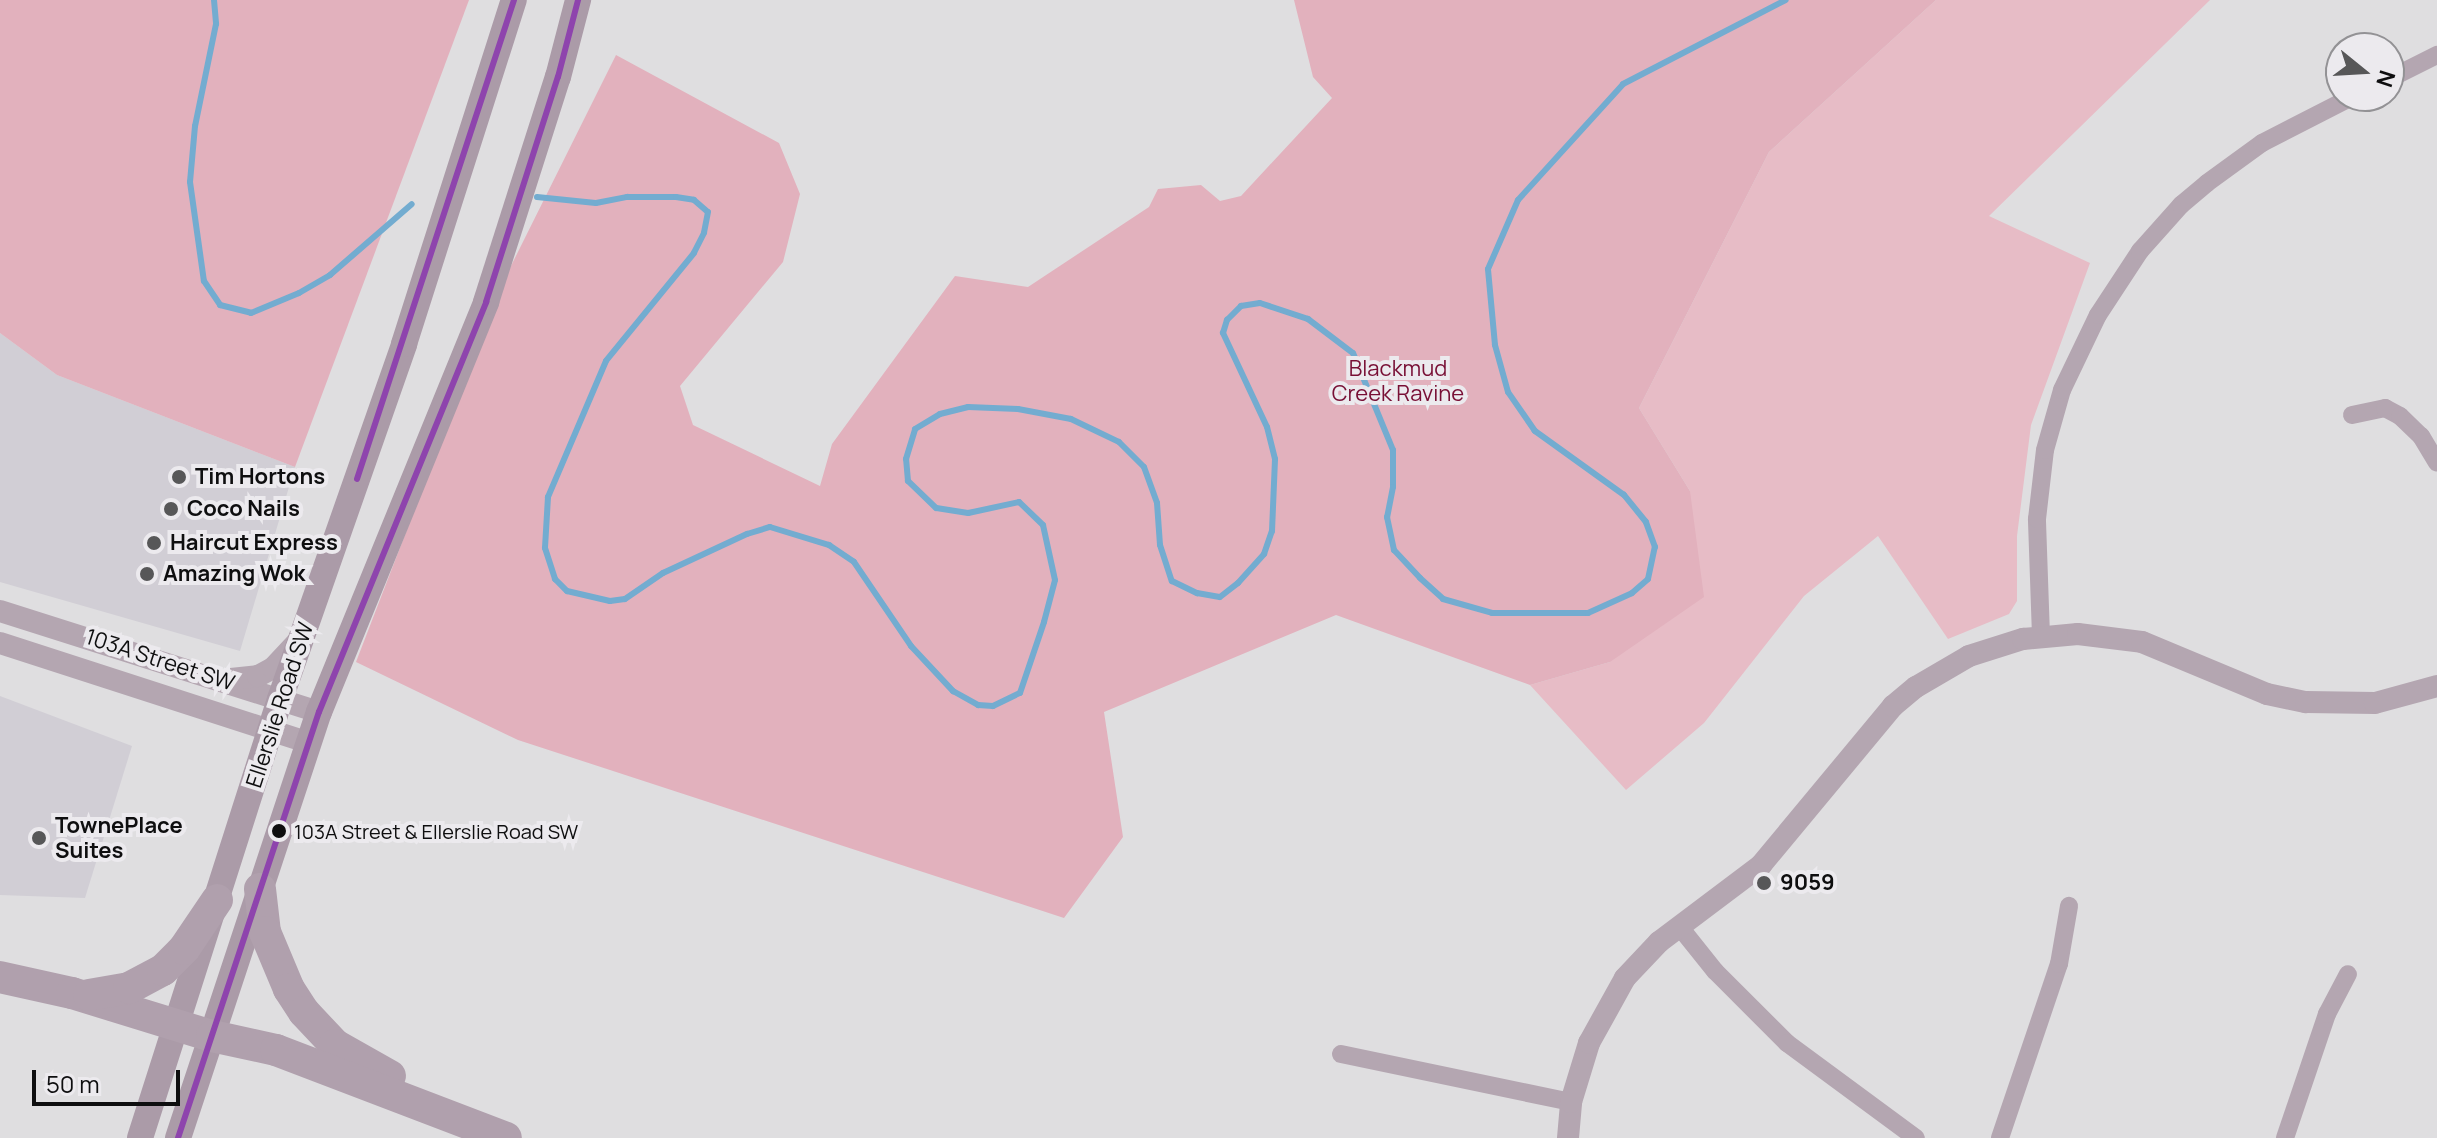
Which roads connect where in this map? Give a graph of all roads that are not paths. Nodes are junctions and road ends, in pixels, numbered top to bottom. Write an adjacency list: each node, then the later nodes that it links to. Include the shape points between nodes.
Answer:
1 (514, 0): 10 (main road, Ellerslie Road SW, via 404,344)
2 (578, 0): 15 (main road, Ellerslie Road SW, via 486,302)
3 (2437, 55): 4 (street)
4 (2405, 71)
5 (2325, 111): 9 (street, via 2262,143 2181,205 2140,251 2098,315 2062,390 2045,450 2037,519)
6 (2352, 415): 7 (street, via 2385,408 2400,416 2421,436)
7 (2437, 463)
8 (0, 611): 12 (street, 103A Street SW)
9 (2041, 636): 13 (street, via 2078,634 2142,642 2252,689 2306,702 2375,703); 21 (street, via 1983,650 1916,687 1870,732 1761,865)
10 (302, 637): 12 (street, via 264,673); 14 (main road, Ellerslie Road SW)
11 (0, 643): 16 (street, 103A Street SW)
12 (222, 680): 14 (street, 103A Street SW)
13 (2437, 686)
14 (280, 699): 15 (street, 103A Street SW); 16 (main road, Ellerslie Road SW)
15 (319, 712): 17 (main road, Ellerslie Road SW)
16 (271, 729): 17 (street, 103A Street SW); 19 (main road, Ellerslie Road SW)
17 (309, 743): 18 (main road, Ellerslie Road SW)
18 (260, 889): 26 (main road, Ellerslie Road SW); 31 (highway, via 265,932 289,989 319,1030 335,1045)
19 (217, 900): 24 (highway, via 184,949 153,977 129,988); 25 (main road, Ellerslie Road SW)
20 (2069, 906): 34 (street, via 2059,964)
21 (1679, 926): 28 (street, via 1638,963 1612,997 1589,1043); 33 (street, via 1715,971 1787,1043)
22 (2348, 974): 35 (street, via 2327,1014)
23 (0, 977): 24 (highway)
24 (72, 993): 25 (highway)
25 (177, 1026): 26 (highway); 29 (main road, Ellerslie Road SW)
26 (212, 1036): 30 (main road, Ellerslie Road SW); 31 (highway, via 276,1050)
27 (1341, 1054): 28 (street)
28 (1571, 1102): 32 (street)
29 (140, 1138)
30 (178, 1138)
31 (506, 1138)
32 (1568, 1138)
33 (1916, 1138)
34 (2000, 1138)
35 (2285, 1138)

